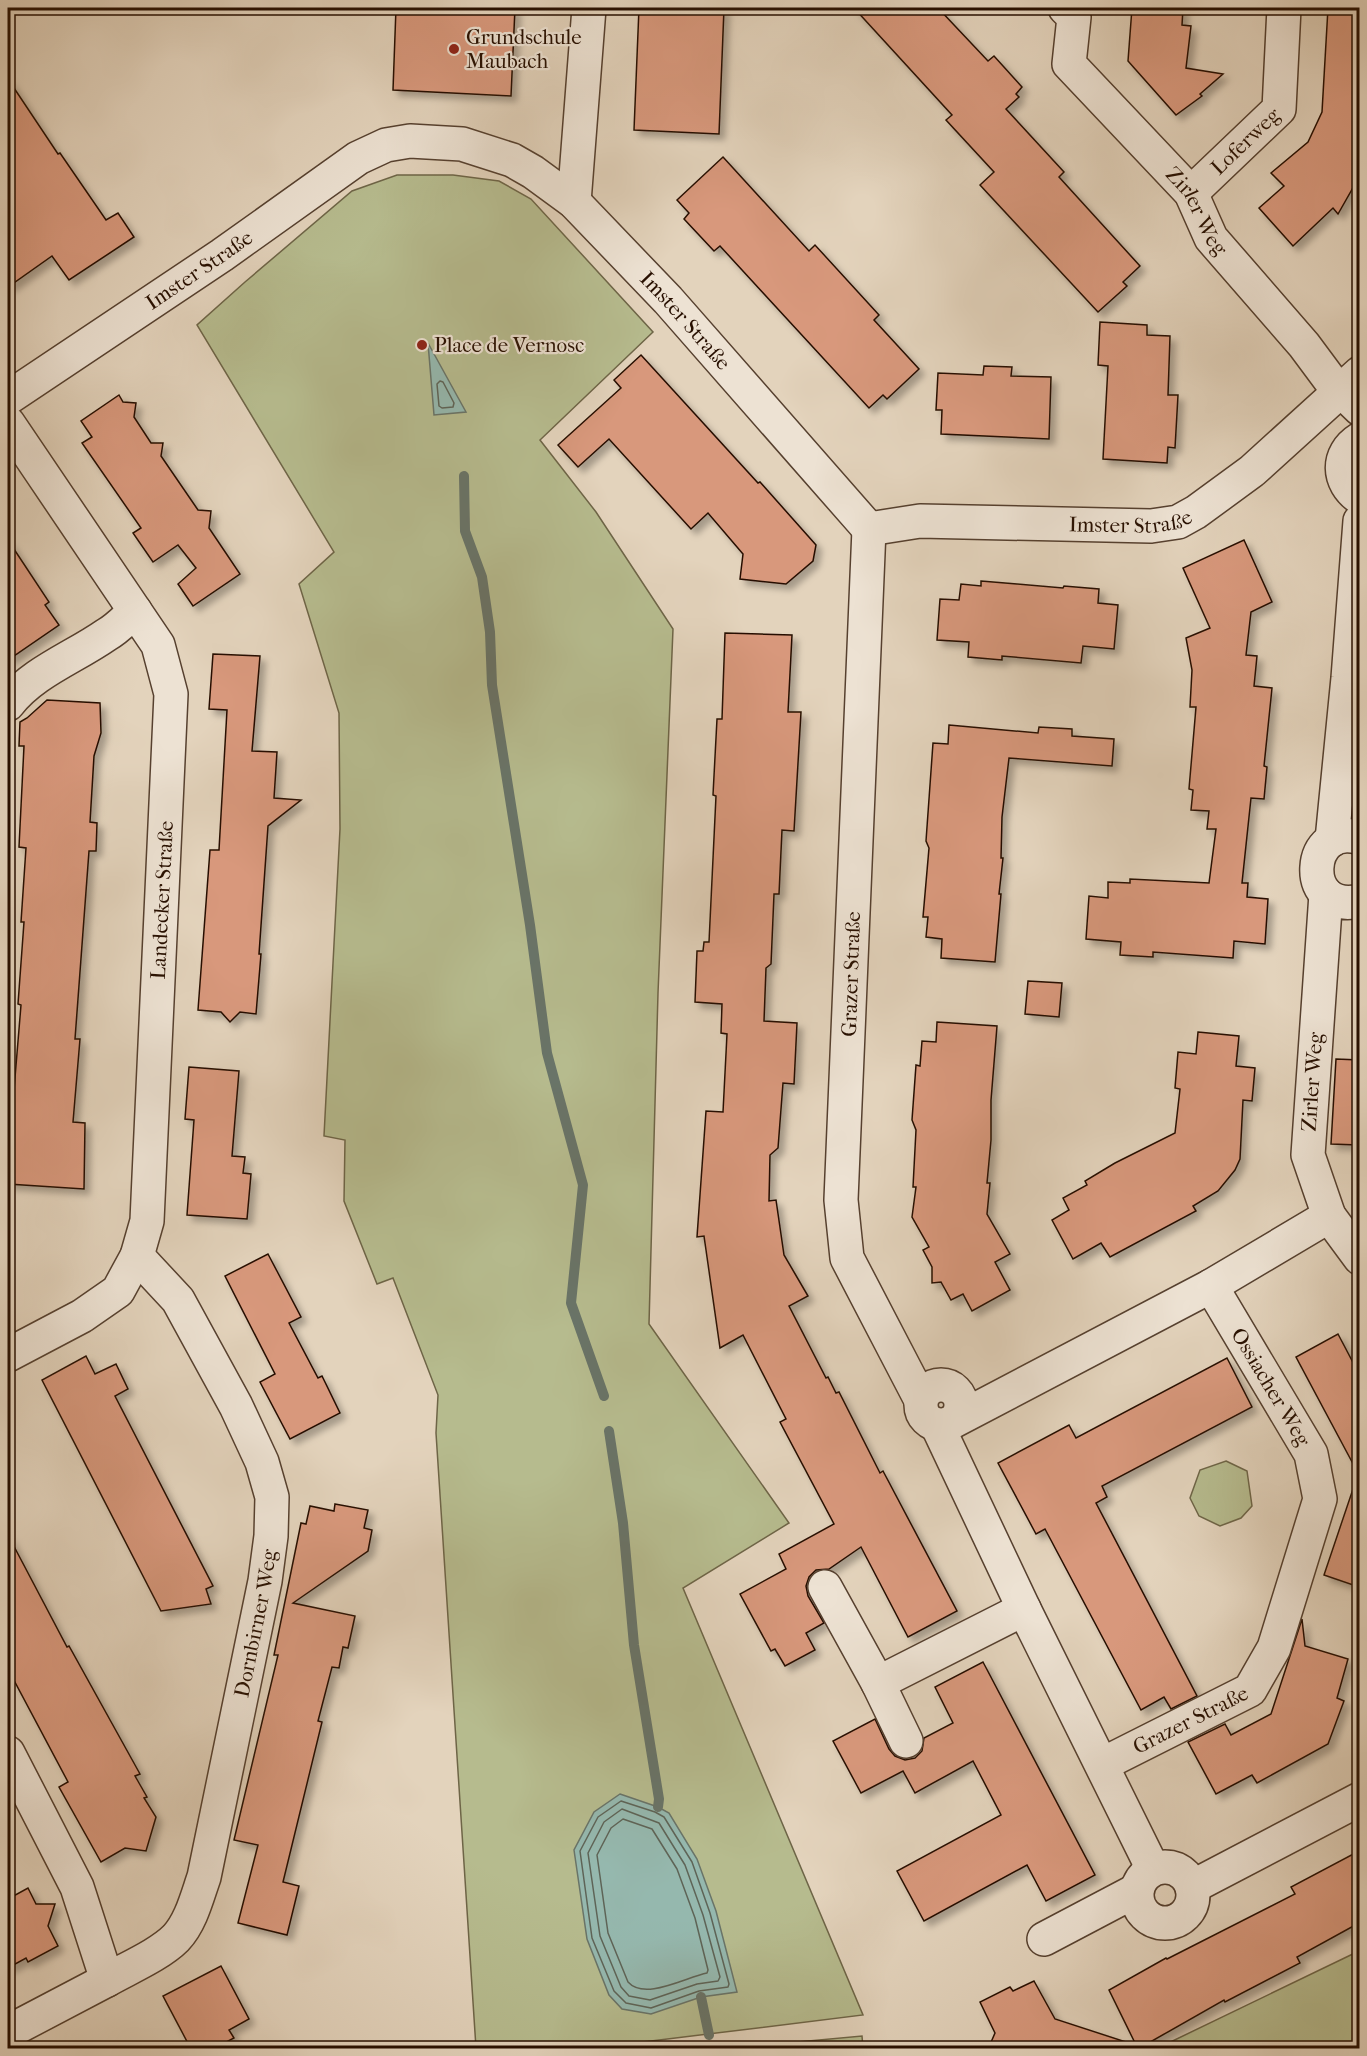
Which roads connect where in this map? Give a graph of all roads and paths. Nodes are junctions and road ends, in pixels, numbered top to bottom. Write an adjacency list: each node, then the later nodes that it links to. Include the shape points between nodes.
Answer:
1 (589, 8): 5 (street)
2 (1284, 8): 4 (street, Loferweg, via 1279,109)
3 (1071, 11): 4 (street, Zirler Weg, via 1069,64)
4 (1191, 193): 6 (street, Zirler Weg, via 1211,238 1304,345)
5 (574, 202): 7 (street, Imster Straße, via 512,159 487,151 436,142 386,145 358,158 222,255); 12 (street, Imster Straße, via 668,300)
6 (1353, 391): 12 (street, Imster Straße, via 1252,471 1178,522 1151,526 921,521)
7 (8, 398)
8 (8, 423): 13 (street, Landecker Straße)
9 (1359, 439): 10 (street, via 1345,453 1342,473 1348,488)
10 (1359, 498)
11 (1359, 521): 14 (street)
12 (868, 529): 24 (street, Grazer Straße, via 842,1200 847,1258)
13 (135, 611): 15 (street, via 107,635 20,689); 20 (street, Landecker Straße, via 158,645 171,694 147,1221)
14 (1354, 679): 16 (street)
15 (8, 704)
16 (1346, 839): 17 (street, via 1325,845 1319,854 1316,874)
17 (1326, 894): 18 (street, via 1346,903); 19 (street, Zirler Weg, via 1308,1155)
18 (1359, 901)
19 (1329, 1216): 21 (street, Zirler Weg); 22 (street)
20 (137, 1257): 23 (street, Landecker Straße, via 118,1291 82,1316); 36 (street, Dornbirner Weg, via 178,1300 236,1406 262,1462 272,1497 271,1536 204,1878 177,1937)
21 (1359, 1258)
22 (1211, 1286): 24 (street); 26 (street, Ossiacher Weg, via 1311,1454 1320,1498)
23 (8, 1355)
24 (937, 1416): 27 (street, Grazer Straße)
25 (825, 1587): 28 (street)
26 (1291, 1597): 31 (street, Grazer Straße, via 1274,1647 1250,1690)
27 (1024, 1609): 28 (street); 31 (street, Grazer Straße)
28 (878, 1683): 29 (street)
29 (906, 1741)
30 (8, 1753): 36 (street, via 77,1887)
31 (1103, 1764): 33 (street, Grazer Straße)
32 (1359, 1799): 34 (street)
33 (1145, 1880): 34 (street, via 1162,1867 1172,1868 1188,1879); 34 (street, Grazer Straße, via 1140,1908 1152,1921 1179,1920 1191,1906); 35 (street)
34 (1192, 1887)
35 (1044, 1939)
36 (107, 1980): 37 (street, Dornbirner Weg)
37 (8, 2032)

